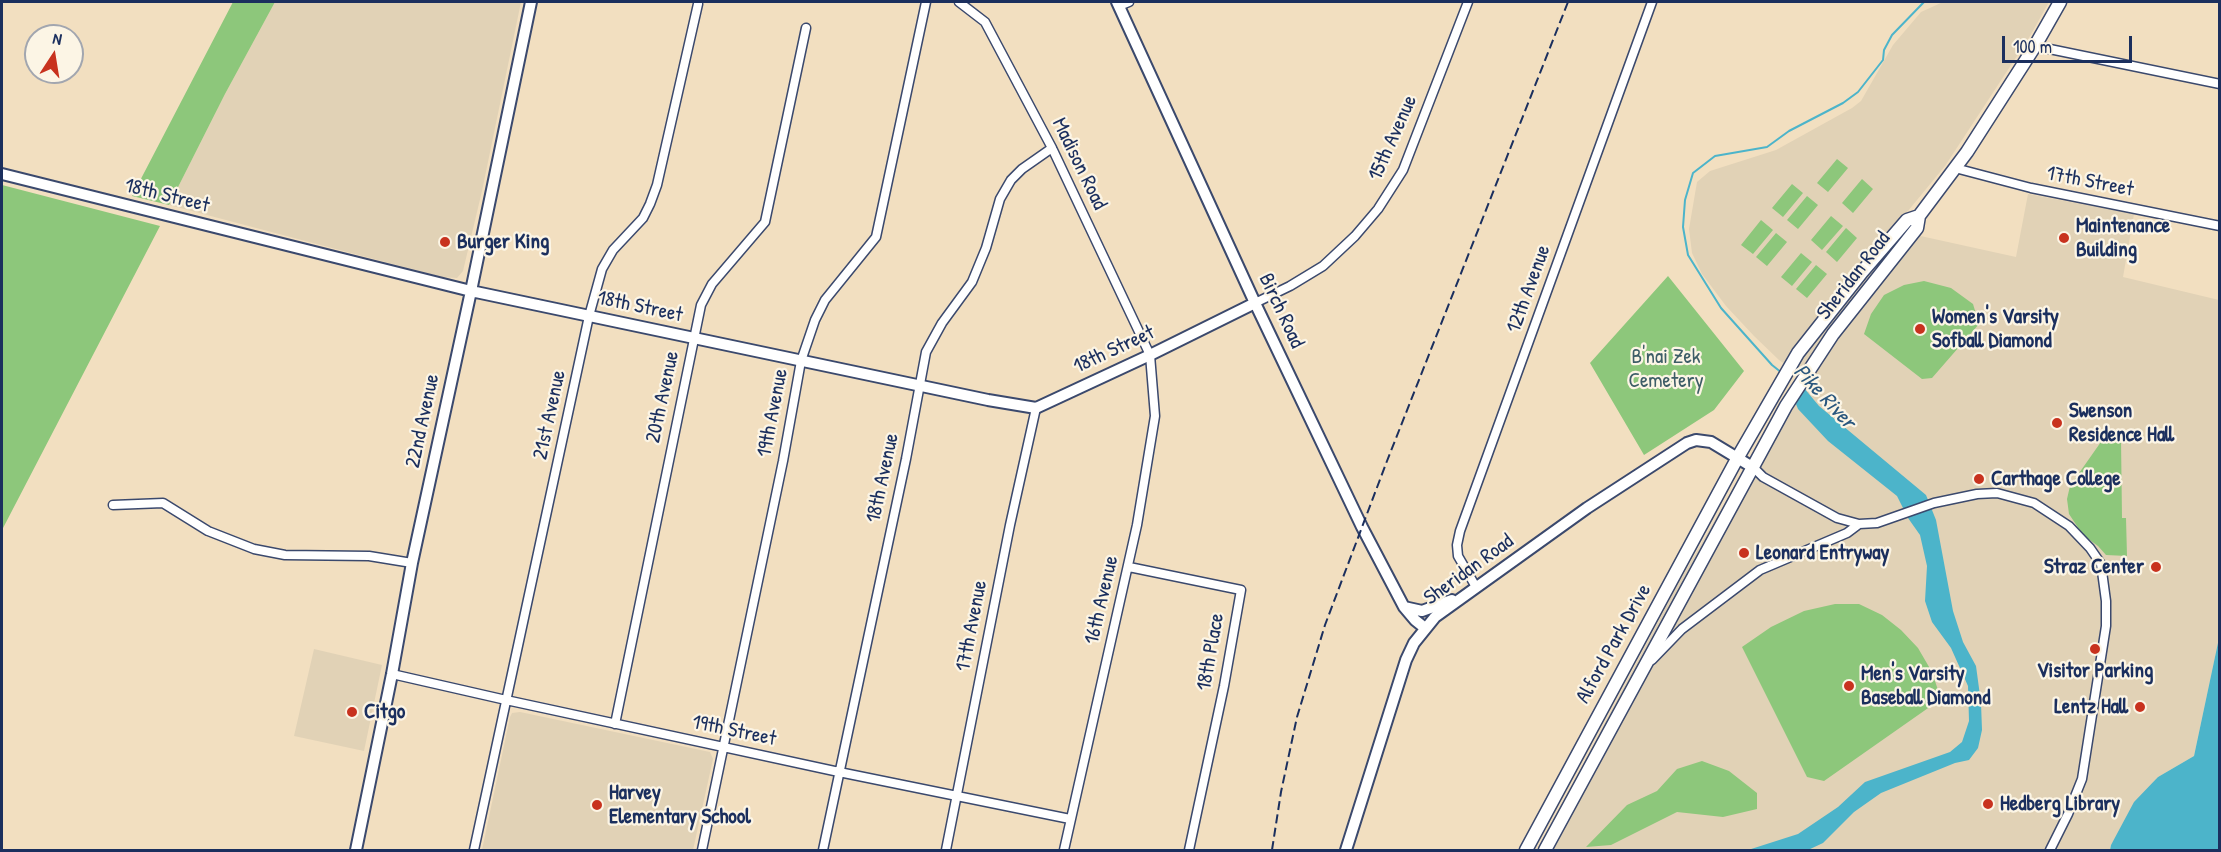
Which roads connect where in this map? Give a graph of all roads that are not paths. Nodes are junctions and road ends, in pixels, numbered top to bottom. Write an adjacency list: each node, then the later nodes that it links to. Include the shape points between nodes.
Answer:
1 (531, 2): 17 (street, 22nd Avenue)
2 (926, 2): 22 (street, 19th Avenue, via 876,237 825,300)
3 (958, 2): 12 (street, Madison Road, via 985,22)
4 (1468, 2): 18 (street, 15th Avenue, via 1402,170 1378,209 1323,266)
5 (1652, 2): 31 (street, 12th Avenue, via 1460,531 1458,556)
6 (2060, 2): 10 (main road, Sheridan Road)
7 (1122, 3): 18 (street, Birch Road)
8 (699, 4): 19 (street, 21st Avenue, via 657,185 642,218 613,250 602,269)
9 (806, 28): 20 (street, 20th Avenue, via 765,222 712,284 701,305)
10 (2035, 46): 11 (street); 13 (main road, Sheridan Road)
11 (2220, 84)
12 (1052, 148): 21 (street, Madison Road); 23 (street, 18th Avenue, via 1022,169 1000,199 972,282 942,322 926,352)
13 (1954, 168): 15 (main road, Sheridan Road); 16 (street, 17th Street, via 2031,188)
14 (2, 174): 17 (street, 18th Street)
15 (1919, 216): 25 (main road, Sheridan Road, via 1907,220 1798,353); 26 (main road, Sheridan Road, via 1917,228 1810,368)
16 (2220, 226)
17 (471, 291): 19 (street, 18th Street); 29 (street, 22nd Avenue)
18 (1255, 303): 21 (street, 18th Street); 33 (street, Birch Road)
19 (589, 316): 20 (street, 18th Street); 37 (street, 21st Avenue)
20 (693, 338): 22 (street, 18th Street); 38 (street, 20th Avenue)
21 (1150, 355): 24 (street, 18th Street); 30 (street, 16th Avenue, via 1155,416)
22 (801, 361): 23 (street, 18th Street); 39 (street, 19th Avenue)
23 (920, 386): 24 (street, 18th Street); 40 (street, 18th Avenue)
24 (1036, 408): 41 (street, 17th Avenue)
25 (1738, 458): 26 (street, Sheridan Road); 31 (street, Sheridan Road, via 1711,442 1687,443 1589,506); 43 (main road, Alford Park Drive)
26 (1754, 468): 28 (street, via 1763,477 1837,518); 35 (main road, Alford Park Drive)
27 (113, 504): 29 (street, via 162,503 208,531 254,549 285,555 369,556)
28 (1859, 525): 35 (street, via 1760,570 1682,629); 53 (street, via 1967,495 1997,494 2034,503 2069,526 2101,564 2106,626 2092,723 2082,779)
29 (412, 563): 36 (street, 22nd Avenue)
30 (1129, 567): 42 (street, 16th Avenue); 51 (street, 18th Place, via 1241,590)
31 (1476, 587): 32 (street, Sheridan Road)
32 (1458, 599): 33 (street, via 1422,611); 34 (street, Sheridan Road)
33 (1404, 607): 34 (street, Birch Road)
34 (1425, 627): 52 (street, Sheridan Road, via 1406,660)
35 (1640, 673): 44 (main road, Alford Park Drive)
36 (392, 674): 37 (street, 19th Street); 45 (street, 22nd Avenue)
37 (506, 700): 38 (street, 19th Street); 46 (street, 21st Avenue)
38 (615, 724): 39 (street, 19th Street)
39 (724, 747): 40 (street, 19th Street); 47 (street, 19th Avenue)
40 (838, 772): 41 (street, 19th Street); 48 (street, 18th Avenue)
41 (957, 798): 42 (street, 19th Street); 49 (street, 17th Avenue)
42 (1070, 819): 50 (street, 16th Avenue)
43 (1529, 846)
44 (1547, 846)
45 (356, 850)
46 (474, 850)
47 (702, 850)
48 (823, 850)
49 (946, 850)
50 (1064, 850)
51 (1189, 850)
52 (1346, 850)
53 (2050, 850)

